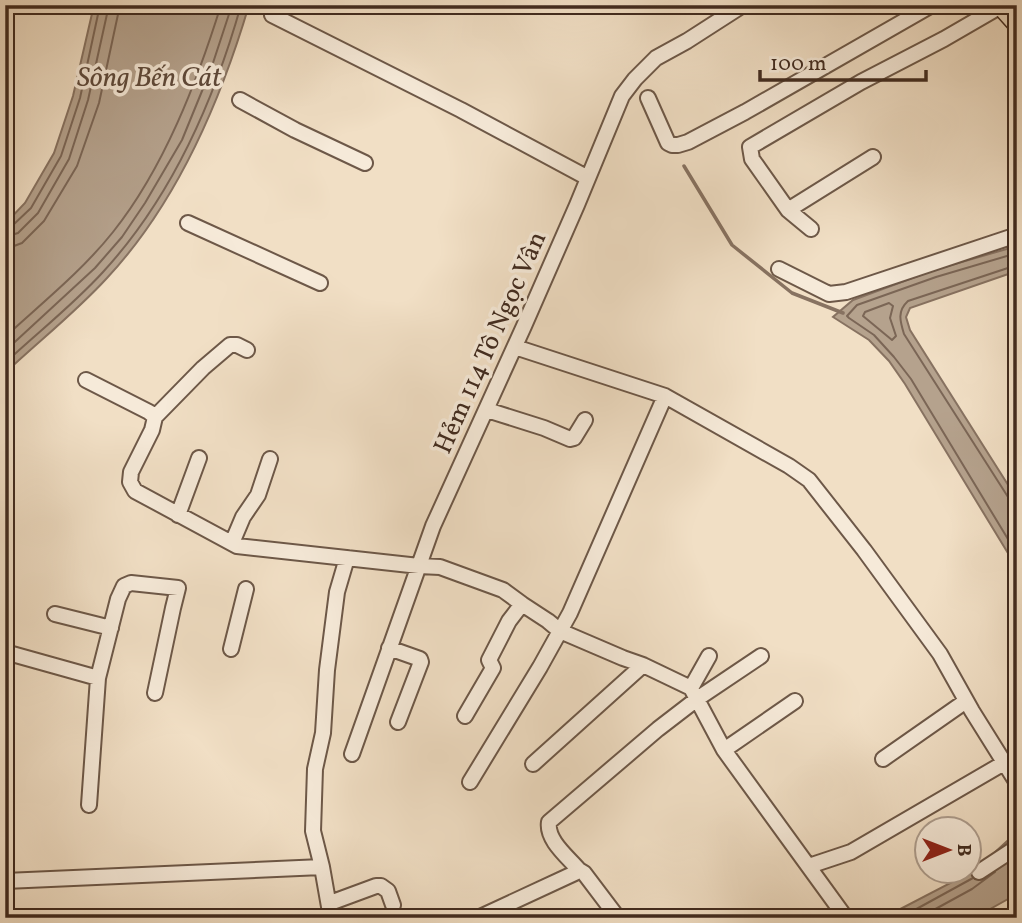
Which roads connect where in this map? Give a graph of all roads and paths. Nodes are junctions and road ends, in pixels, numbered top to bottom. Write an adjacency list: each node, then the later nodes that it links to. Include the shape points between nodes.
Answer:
1 (743, 5): 10 (street, Hẻm 114 Tô Ngọc Vân, via 656,58 635,79 622,96)
2 (932, 5): 6 (street, via 688,142 668,143)
3 (1001, 6): 5 (main road); 11 (street, via 750,147 752,159)
4 (272, 15): 10 (street)
5 (1017, 24)
6 (648, 98)
7 (240, 100): 9 (street)
8 (873, 157): 11 (street)
9 (365, 163)
10 (588, 178): 17 (street, Hẻm 114 Tô Ngọc Vân)
11 (788, 209): 13 (street)
12 (188, 223): 16 (street)
13 (811, 229)
14 (1017, 235): 15 (street, via 846,292 829,294)
15 (779, 269)
16 (320, 283)
17 (515, 347): 20 (street); 21 (street, Hẻm 114 Tô Ngọc Vân)
18 (247, 350): 22 (street, via 230,345)
19 (86, 380): 22 (street)
20 (665, 396): 34 (street); 45 (street, via 809,480 940,654)
21 (487, 410): 23 (street, via 570,439); 29 (street, Hẻm 114 Tô Ngọc Vân)
22 (155, 417): 26 (street, via 131,482 135,491)
23 (585, 420)
24 (199, 458): 26 (street)
25 (270, 459): 27 (street, via 258,495)
26 (178, 515): 27 (street)
27 (232, 543): 28 (street)
28 (347, 558): 29 (street); 58 (street, via 337,592 315,769 313,831)
29 (419, 566): 31 (street, via 440,567 503,590); 35 (street, Hẻm 114 Tô Ngọc Vân)
30 (246, 589): 36 (street)
31 (522, 604): 34 (street); 46 (street, via 489,660 493,668)
32 (55, 614): 33 (street)
33 (111, 628): 41 (street); 42 (street, via 124,586 178,588)
34 (560, 631): 40 (street); 53 (street)
35 (389, 648): 47 (street, via 421,662); 49 (street, Hẻm 114 Tô Ngọc Vân)
36 (231, 649)
37 (5, 652): 41 (street)
38 (709, 656): 43 (street)
39 (761, 656): 43 (street)
40 (643, 665): 43 (street); 52 (street)
41 (98, 678): 55 (street)
42 (155, 693)
43 (694, 694): 48 (street); 60 (street, via 549,822 552,838)
44 (795, 701): 48 (street)
45 (966, 701): 50 (street); 51 (street)
46 (465, 716)
47 (398, 722)
48 (724, 750): 57 (street)
49 (352, 754)
50 (883, 759)
51 (1004, 763): 54 (street); 57 (street, via 851,852)
52 (533, 764)
53 (470, 782)
54 (1017, 783)
55 (89, 804)
56 (1017, 847): 59 (street)
57 (809, 866): 66 (street)
58 (322, 867): 61 (street); 63 (street)
59 (984, 869)
60 (579, 870): 64 (street); 65 (street)
61 (5, 881)
62 (393, 905): 63 (street, via 381,886)
63 (330, 911)
64 (616, 917)
65 (478, 918)
66 (846, 918)

